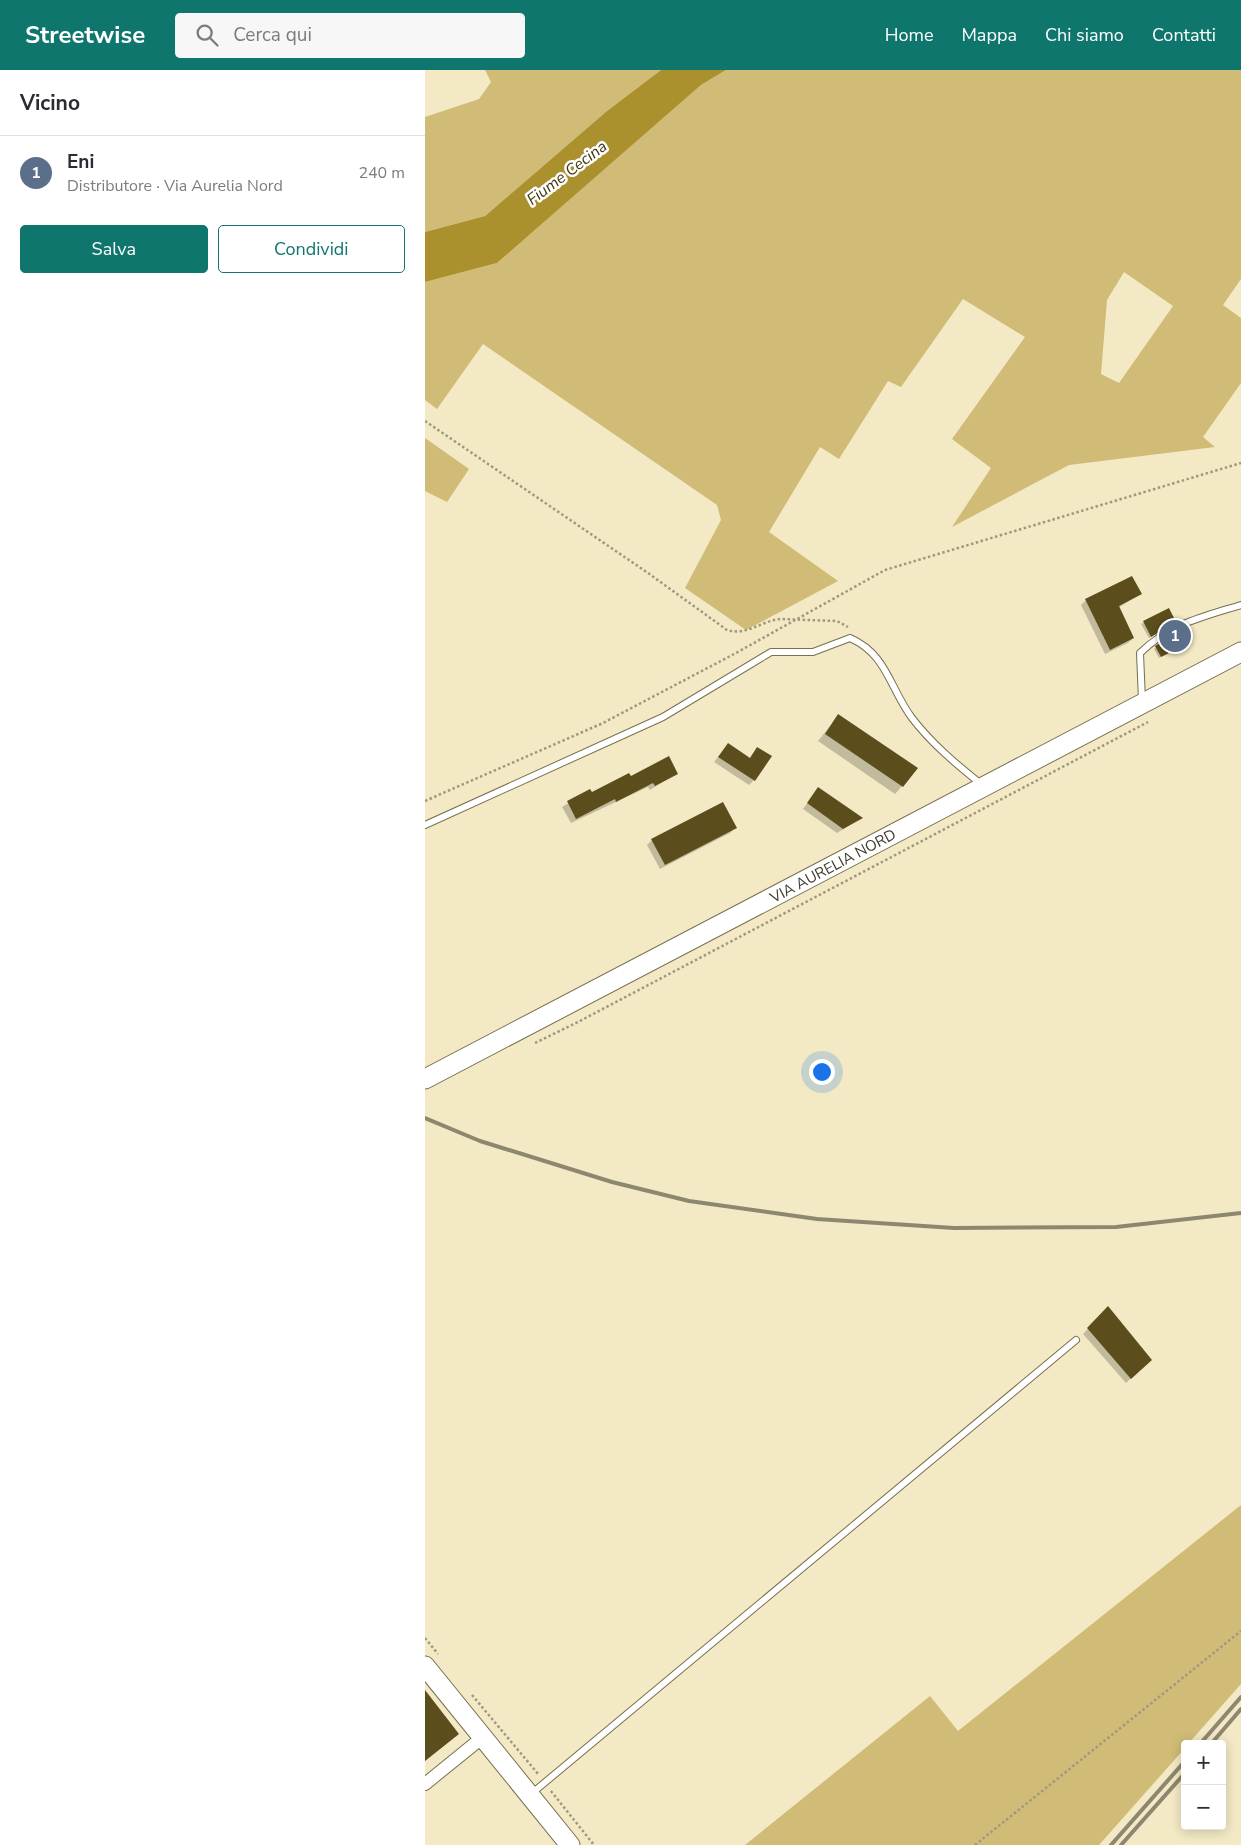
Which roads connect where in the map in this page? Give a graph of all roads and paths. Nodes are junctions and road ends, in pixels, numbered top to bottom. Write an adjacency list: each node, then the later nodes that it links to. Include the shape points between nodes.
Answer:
1 (425, 421): 4 (path, via 727,630 736,633 770,620)
2 (1241, 463): 4 (path, via 885,570)
3 (1241, 605): 7 (lane, via 1189,621 1156,637 1140,653)
4 (793, 621): 5 (path, via 837,621 850,628); 9 (path, via 603,723)
5 (850, 638): 8 (lane, via 877,656 911,717 941,750); 10 (lane, via 813,652 771,652 663,717)
6 (1241, 652): 7 (main road, VIA AURELIA NORD)
7 (1147, 712): 8 (main road, VIA AURELIA NORD); 11 (path, via 587,1017)
8 (984, 787): 12 (main road, VIA AURELIA NORD)
9 (425, 801)
10 (425, 825)
11 (527, 1046)
12 (425, 1079)
13 (1075, 1340): 19 (lane)
14 (1241, 1631): 24 (path)
15 (425, 1638): 16 (path)
16 (434, 1662): 18 (main road)
17 (470, 1692): 19 (path)
18 (483, 1737): 20 (street); 21 (main road)
19 (544, 1782): 21 (lane); 23 (path)
20 (425, 1784)
21 (530, 1795): 22 (main road)
22 (570, 1845)
23 (594, 1845)
24 (975, 1845)

